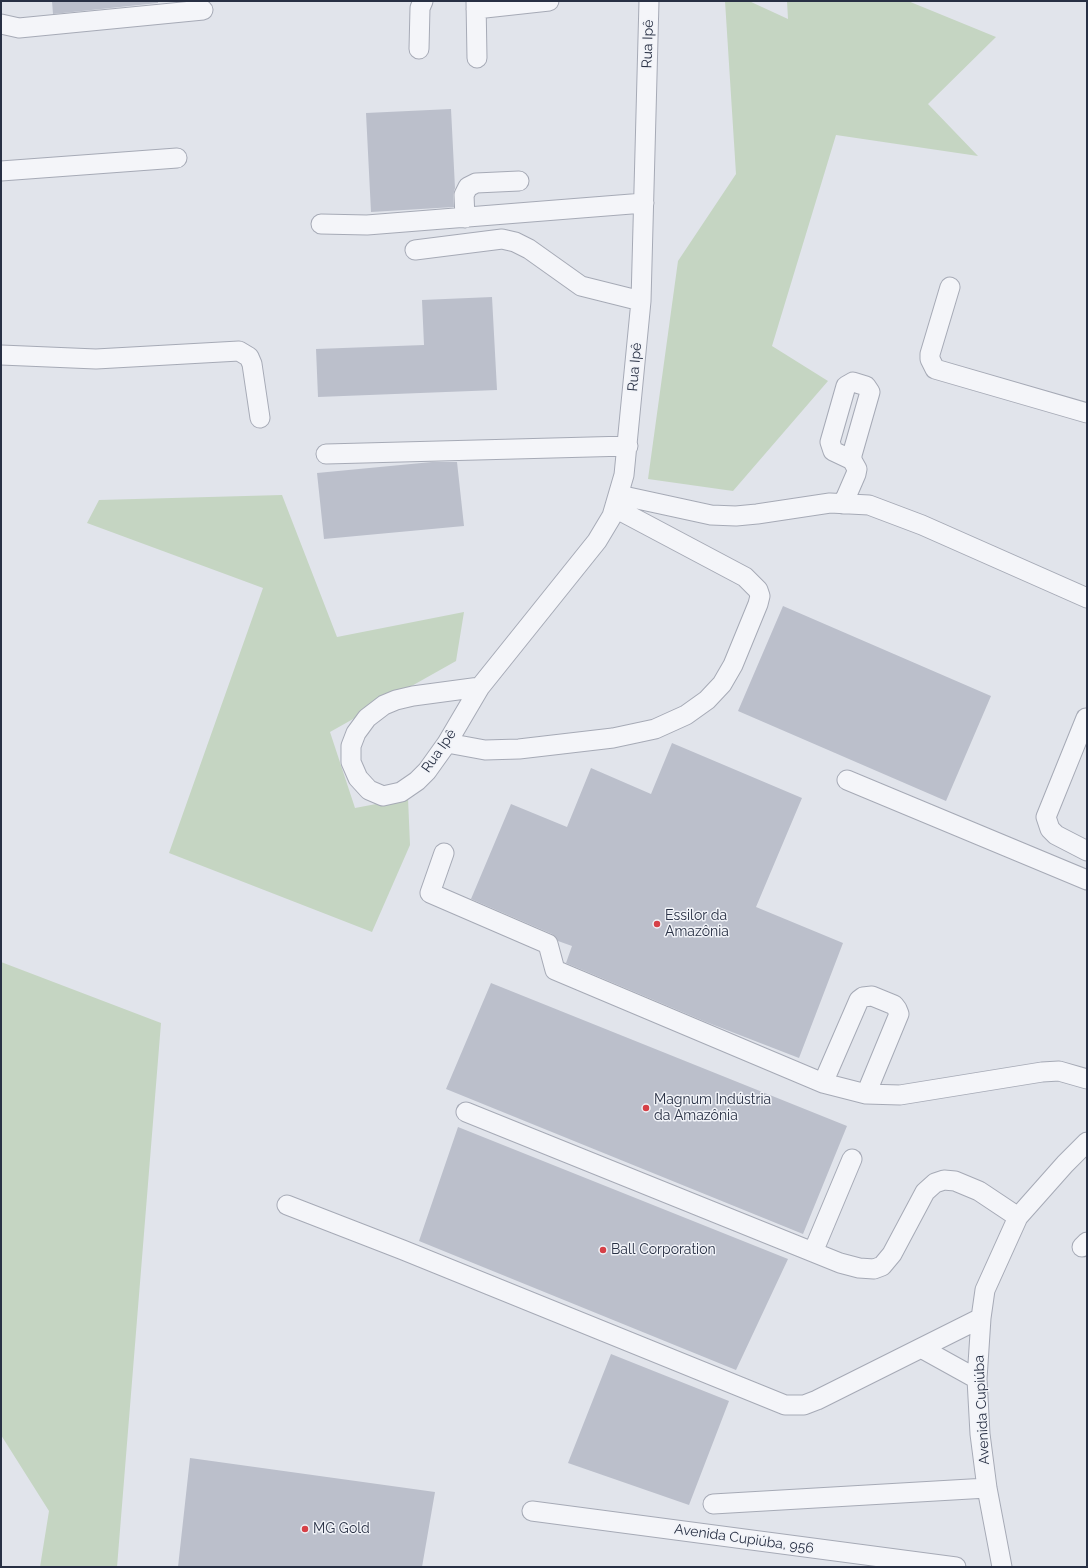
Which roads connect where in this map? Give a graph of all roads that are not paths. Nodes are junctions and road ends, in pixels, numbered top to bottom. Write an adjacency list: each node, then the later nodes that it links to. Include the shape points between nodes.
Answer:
1 (423, 1): 8 (street, via 420,8)
2 (549, 1): 4 (street)
3 (649, 1): 13 (street, Rua Ipê)
4 (498, 4): 5 (street)
5 (476, 5): 9 (street)
6 (203, 10): 7 (street, via 19,28)
7 (1, 24)
8 (419, 49)
9 (477, 58)
10 (177, 158): 11 (street)
11 (1, 171)
12 (519, 181): 14 (street, via 476,183 468,187 464,195)
13 (644, 203): 14 (street); 18 (street, Rua Ipê)
14 (465, 218): 15 (street, via 367,225)
15 (321, 224)
16 (415, 250): 18 (street, via 502,239 529,249 581,286)
17 (950, 287): 20 (street, via 930,354 935,369)
18 (641, 301): 22 (street, Rua Ipê)
19 (1, 355): 21 (street, via 96,359 239,351 249,357 252,364)
20 (1087, 413)
21 (260, 418)
22 (628, 446): 23 (street); 25 (street, Rua Ipê)
23 (326, 454)
24 (852, 460): 26 (street, via 857,472)
25 (617, 501): 26 (street, via 724,516 757,514 830,503); 28 (street, Rua Ipê, via 597,541); 30 (street, via 745,576 758,590 758,604 733,665 722,684 707,700 686,715 655,729 612,738 520,749 485,750)
26 (843, 504): 27 (street, via 869,506 893,513)
27 (1087, 598)
28 (480, 687): 30 (street, Rua Ipê); 30 (street, Rua Ipê, via 413,696 384,705 367,718 356,733 351,746 351,762 358,778 369,790 384,796 401,792 417,781)
29 (1086, 718): 32 (street, via 1046,817 1050,829 1056,835)
30 (447, 744)
31 (847, 780): 34 (street)
32 (1087, 851)
33 (444, 853): 35 (street, via 430,893 548,944 555,970)
34 (1087, 880)
35 (823, 1083): 37 (street); 37 (street, via 859,1000 872,996 894,1005 899,1014)
36 (1086, 1083): 37 (street, via 1059,1071 900,1094)
37 (866, 1094)
38 (466, 1112): 43 (street)
39 (1087, 1142): 42 (street, Avenida Cupiúba)
40 (852, 1159): 43 (street)
41 (287, 1205): 45 (street, via 785,1405 804,1405 817,1400)
42 (1018, 1217): 43 (street, via 979,1191 955,1181 944,1180 935,1183 925,1192 892,1254 882,1266 874,1269 859,1268); 44 (street, Avenida Cupiúba, via 986,1290)
43 (813, 1252)
44 (980, 1318): 45 (street); 46 (street, Avenida Cupiúba)
45 (921, 1348): 46 (street)
46 (978, 1379): 47 (street, Avenida Cupiúba, via 980,1434)
47 (987, 1488): 48 (street); 51 (street, Avenida Cupiúba)
48 (713, 1504)
49 (532, 1511): 50 (street, Avenida Cupiúba, 956)
50 (956, 1567)
51 (1002, 1567)

